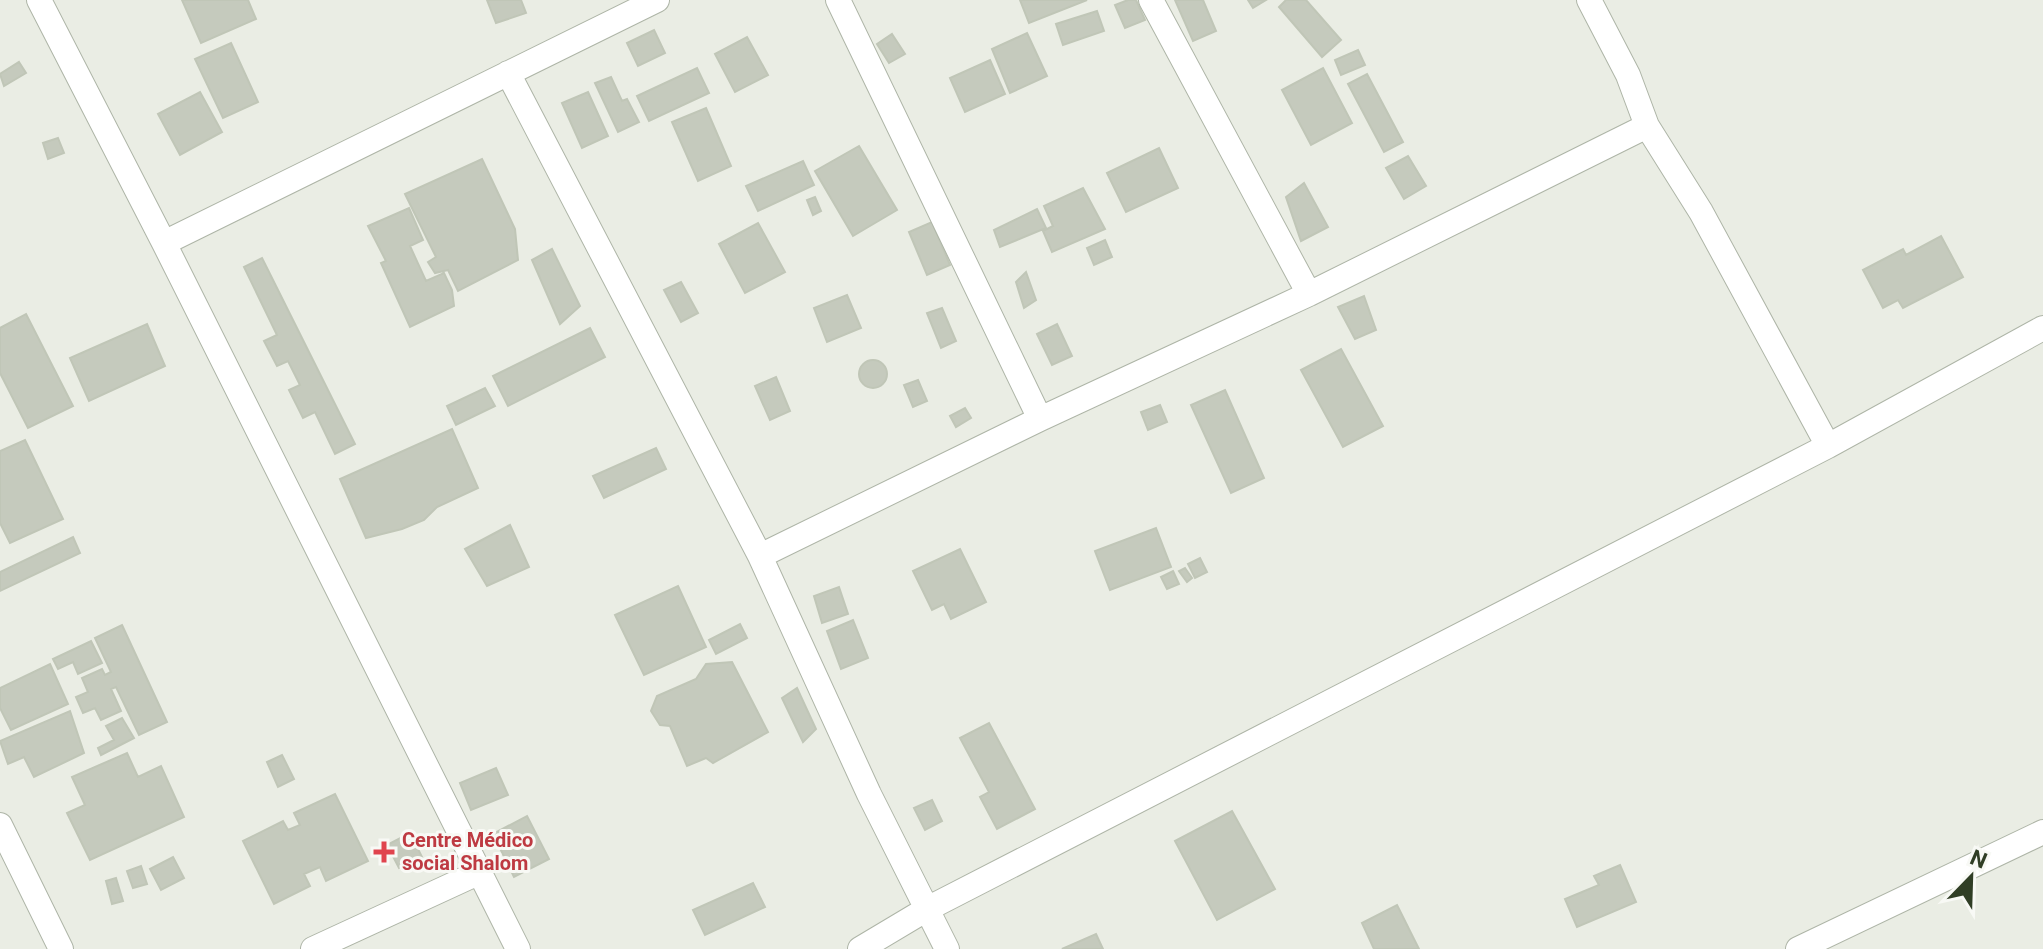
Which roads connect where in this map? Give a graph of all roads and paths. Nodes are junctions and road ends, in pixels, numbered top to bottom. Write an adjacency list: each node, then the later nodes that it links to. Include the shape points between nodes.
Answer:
1 (39, 0): 8 (street)
2 (657, 0): 6 (street)
3 (838, 0): 11 (street)
4 (1151, 0): 9 (street)
5 (1589, 0): 7 (street, via 1628,75)
6 (508, 73): 8 (street); 13 (street)
7 (1647, 126): 9 (street); 12 (street, via 1701,212)
8 (164, 243): 16 (street)
9 (1309, 294): 11 (street)
10 (2043, 328): 12 (street)
11 (1040, 419): 13 (street)
12 (1828, 446): 17 (street)
13 (760, 556): 17 (street)
14 (0, 825): 18 (street)
15 (2043, 832): 23 (street)
16 (480, 872): 19 (street); 20 (street)
17 (927, 909): 21 (street); 22 (street)
18 (61, 949)
19 (313, 949)
20 (518, 949)
21 (860, 949)
22 (947, 949)
23 (1798, 949)

